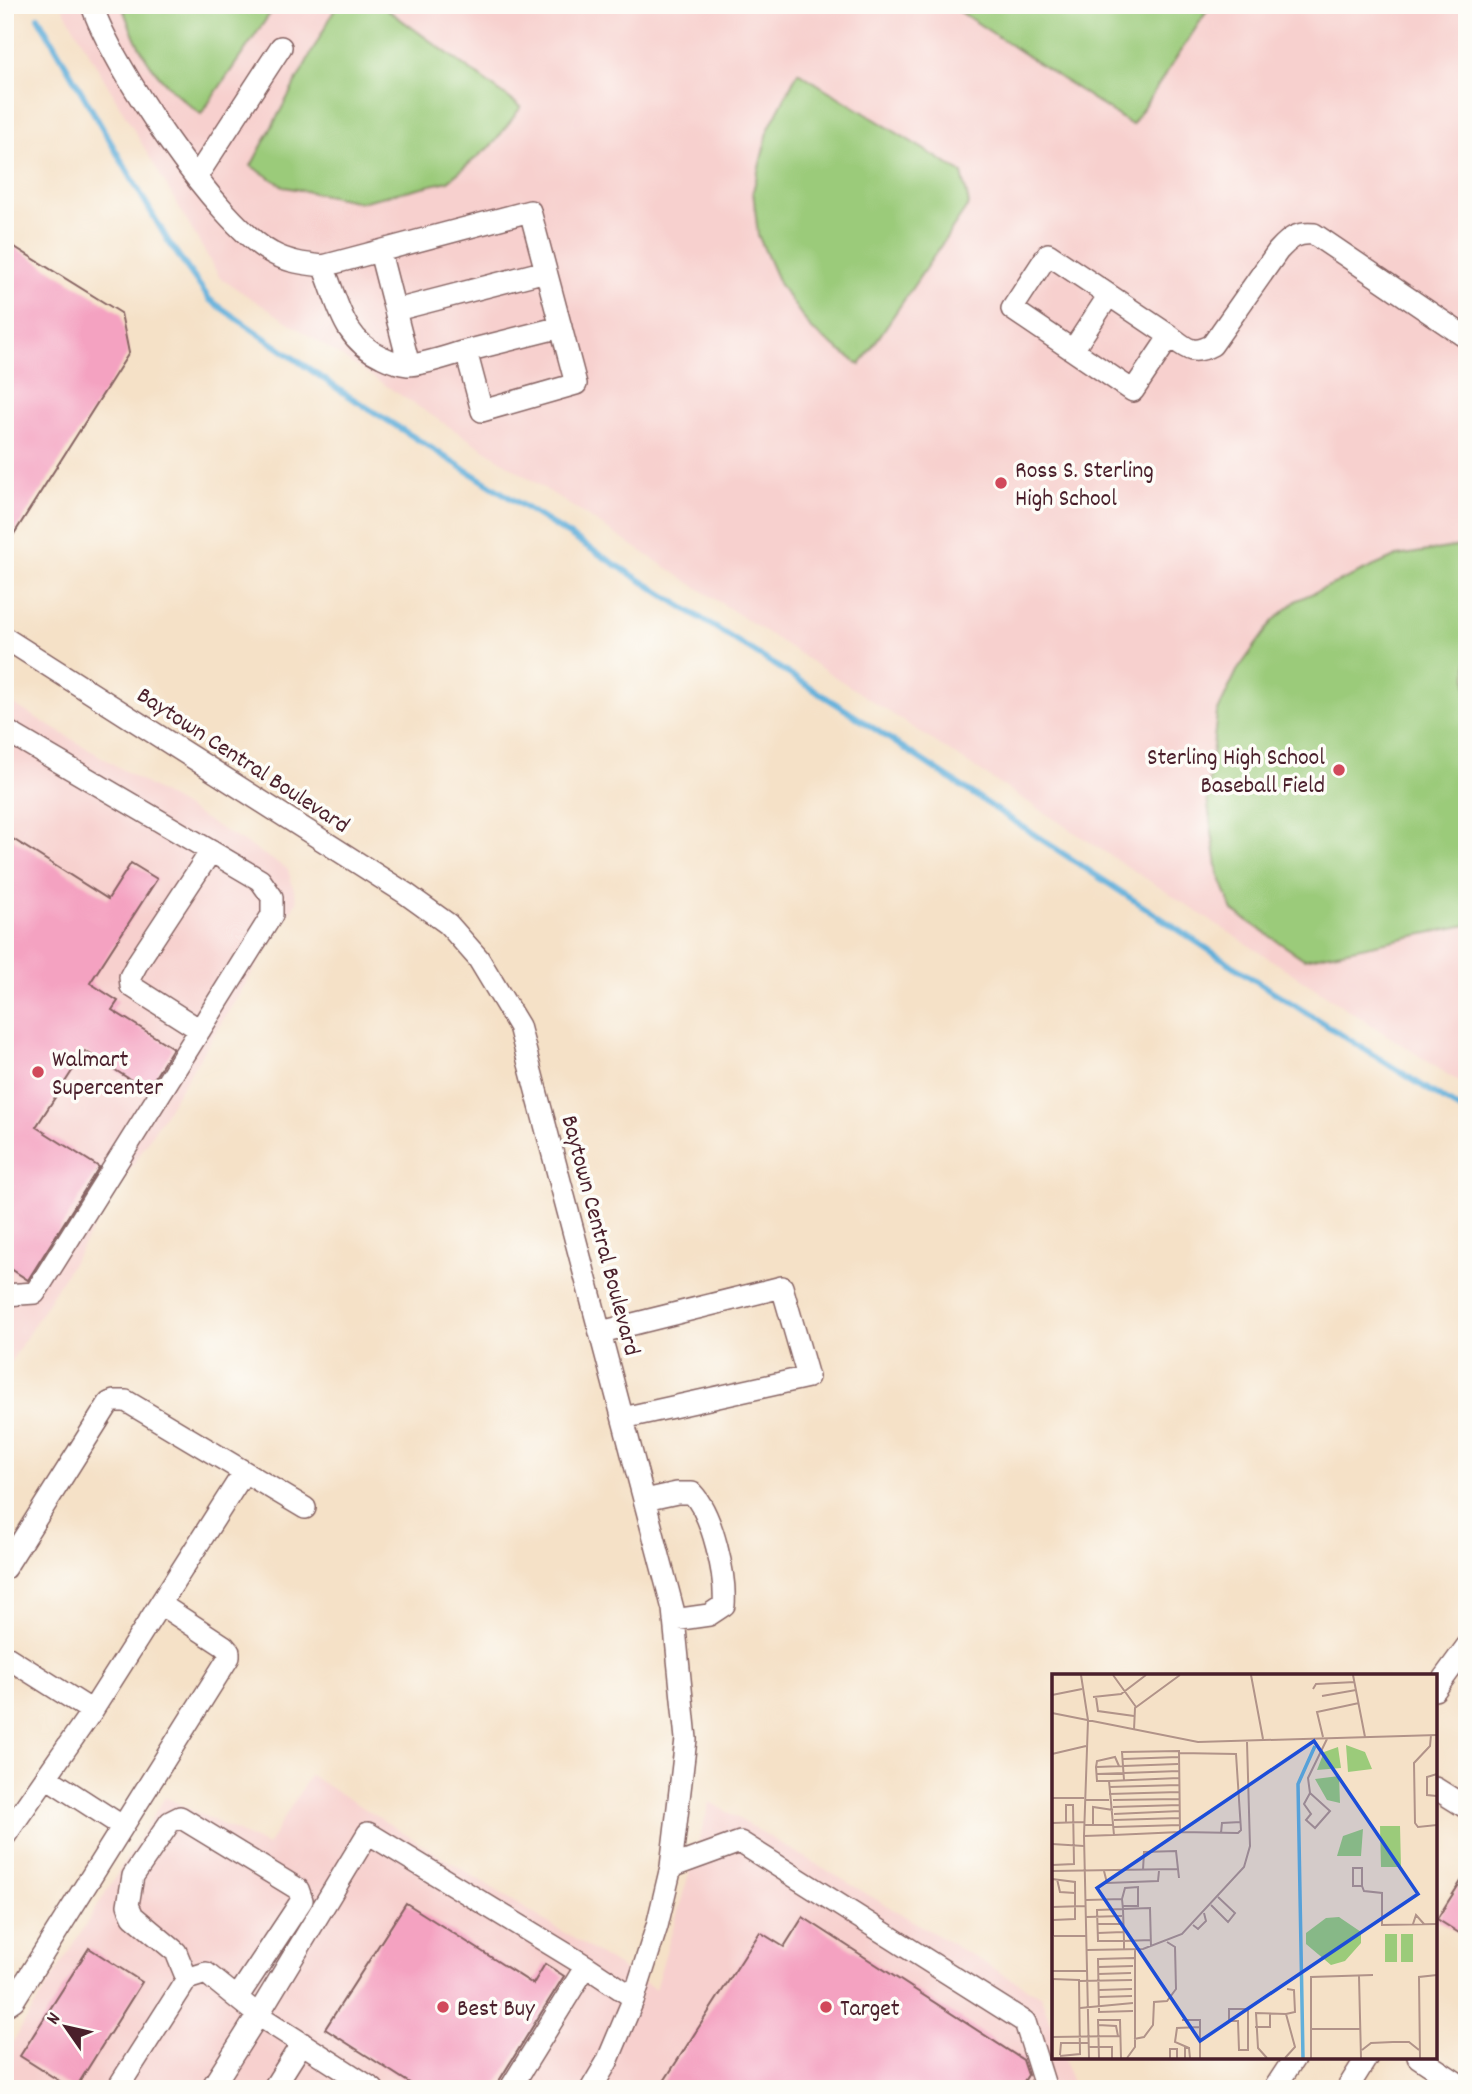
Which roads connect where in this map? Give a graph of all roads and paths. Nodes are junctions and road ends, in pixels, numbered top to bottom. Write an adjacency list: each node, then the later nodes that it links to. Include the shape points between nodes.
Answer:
1 (92, 5): 3 (street)
2 (103, 5): 3 (street)
3 (104, 31): 5 (street, via 145,108)
4 (281, 47): 5 (street)
5 (197, 176): 7 (street, via 221,208 270,253 296,263)
6 (380, 252): 7 (street); 8 (street, via 530,211); 10 (street)
7 (323, 266): 16 (street, via 355,340 390,361)
8 (546, 271): 10 (street); 11 (street)
9 (1109, 295): 12 (street); 14 (street); 14 (street, via 1048,254 1026,287 1012,309)
10 (396, 310): 16 (street)
11 (561, 327): 15 (street); 15 (street, via 576,384 482,411)
12 (1170, 336): 13 (street, via 1195,351 1212,345 1278,251 1303,232 1314,234); 14 (street, via 1133,391)
13 (1467, 338)
14 (1073, 350)
15 (466, 351): 16 (street)
16 (409, 365)
17 (5, 638): 22 (street, Baytown Central Boulevard, via 405,892 448,924 471,950 519,1026)
18 (5, 730): 19 (street)
19 (211, 851): 20 (street, via 260,880 272,897 272,915); 20 (street, via 130,977 131,986)
20 (200, 1030): 21 (street, via 36,1293)
21 (5, 1295)
22 (601, 1332): 23 (street, Baytown Central Boulevard); 23 (street, via 782,1287 808,1377)
23 (623, 1418): 25 (street, Baytown Central Boulevard)
24 (244, 1472): 26 (street); 27 (street, via 126,1401 114,1401); 28 (street)
25 (645, 1500): 29 (street, Baytown Central Boulevard); 29 (street, via 692,1493 709,1519 725,1589 724,1605 709,1615)
26 (305, 1508)
27 (5, 1568)
28 (160, 1604): 33 (street); 37 (street, via 224,1646 229,1657)
29 (674, 1620): 39 (street, Baytown Central Boulevard, via 686,1739)
30 (1467, 1646): 32 (street)
31 (5, 1656): 33 (street)
32 (1437, 1687)
33 (92, 1711): 34 (street)
34 (46, 1777): 37 (street); 38 (street)
35 (1437, 1789): 36 (street)
36 (1467, 1808)
37 (122, 1826): 44 (street, via 14,2000)
38 (5, 1836)
39 (671, 1867): 43 (street, Baytown Central Boulevard); 56 (street, via 740,1842 1025,2022)
40 (586, 1966): 43 (street); 45 (street, via 368,1833); 54 (street)
41 (187, 1979): 42 (street, via 206,1973); 42 (street, via 176,1952 133,1916 128,1905 133,1876 170,1822 180,1817 298,1889 302,1900); 51 (street)
42 (237, 1998): 45 (street)
43 (634, 1998): 55 (street, Baytown Central Boulevard)
44 (5, 2006)
45 (258, 2015): 46 (street); 52 (street)
46 (302, 2043): 50 (street); 53 (street)
47 (1294, 2059): 57 (street)
48 (1366, 2059): 58 (street)
49 (1421, 2059): 59 (street)
50 (359, 2085)
51 (117, 2089)
52 (211, 2089)
53 (273, 2089)
54 (510, 2089)
55 (591, 2089)
56 (1046, 2089)
57 (1275, 2089)
58 (1347, 2089)
59 (1466, 2089)

